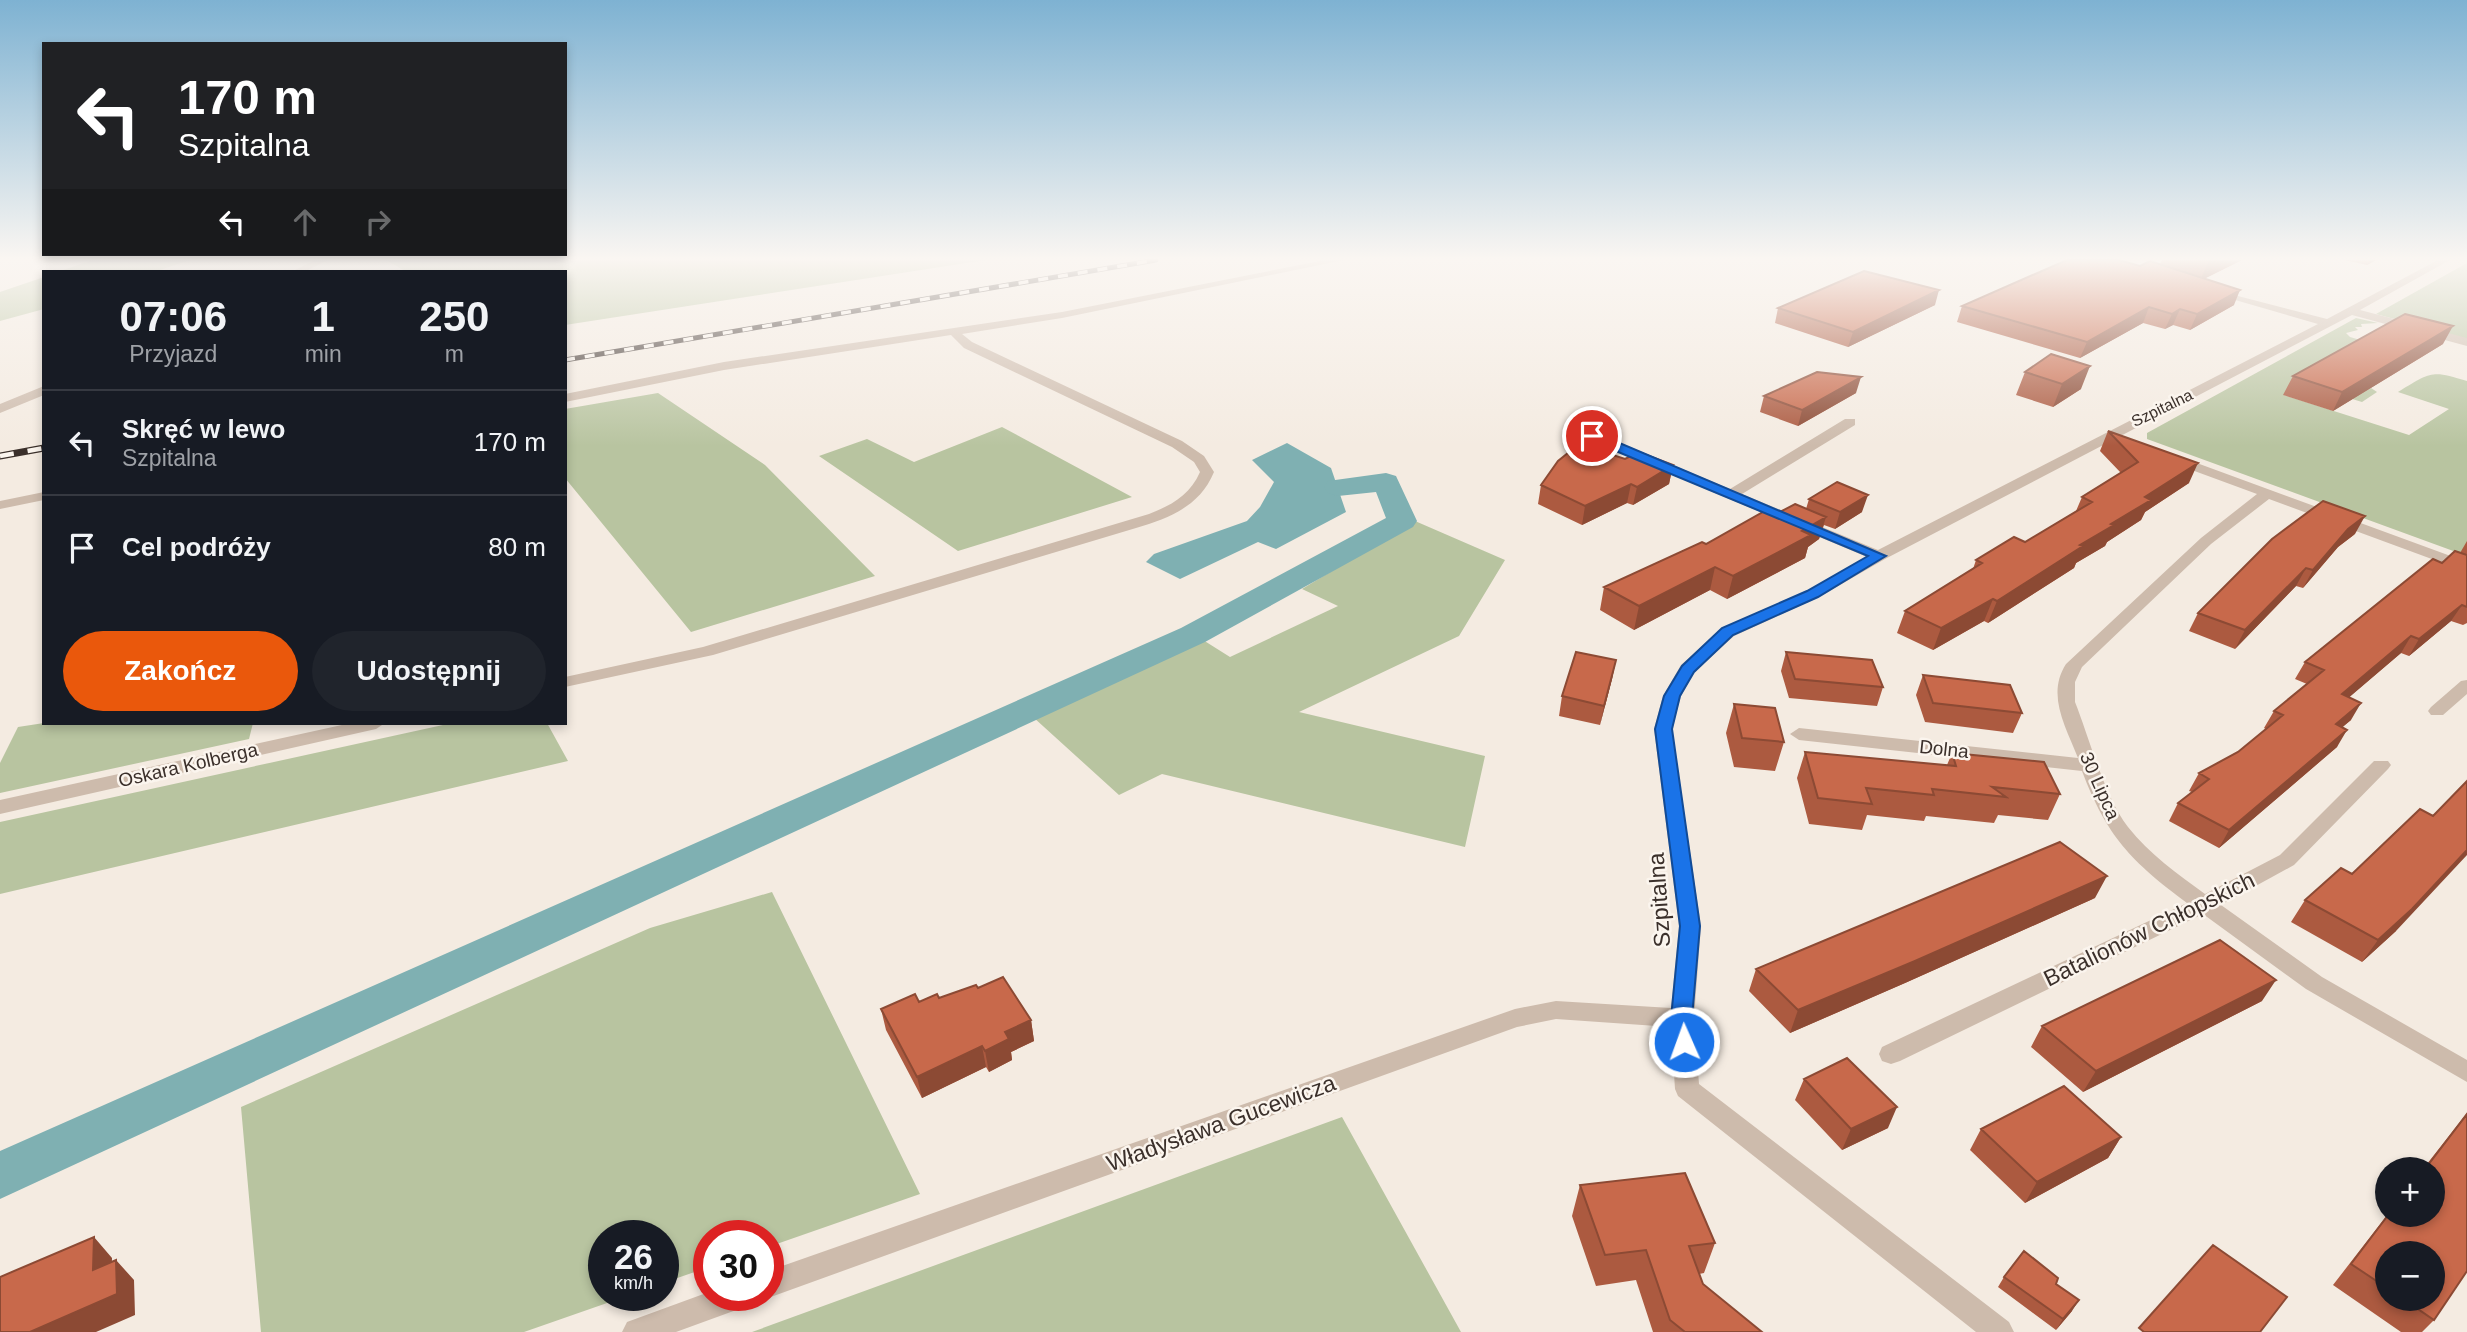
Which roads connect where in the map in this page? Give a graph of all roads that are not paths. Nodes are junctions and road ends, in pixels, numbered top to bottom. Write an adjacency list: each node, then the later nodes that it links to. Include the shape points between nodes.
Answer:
1 (1023, 322): 5 (street)
2 (2325, 322): 4 (street)
3 (2392, 322): 6 (street)
4 (2328, 323): 12 (street, Szpitalna)
5 (955, 333): 8 (street, via 724,366); 21 (street, via 968,345 1177,444 1199,459 1207,472 1204,484 1193,497 1155,518 707,651)
6 (2467, 342)
7 (42, 391): 9 (street)
8 (567, 398)
9 (0, 409)
10 (1850, 422): 16 (street)
11 (1592, 436): 16 (street)
12 (2109, 436): 13 (street); 19 (street, Szpitalna)
13 (2133, 444)
14 (2156, 452): 15 (street)
15 (2267, 493): 20 (street); 26 (street, 30 Lipca, via 2206,541 2067,676 2063,688 2066,702)
16 (1733, 494): 19 (street)
17 (42, 496): 18 (street)
18 (0, 505)
19 (1879, 556): 30 (street, Szpitalna, via 1813,594 1728,632 1687,669 1672,696 1664,729 1690,926)
20 (2467, 567)
21 (567, 682)
22 (2467, 685): 23 (street)
23 (2437, 711)
24 (367, 725): 28 (street, Oskara Kolberga)
25 (1799, 734): 26 (street, Dolna)
26 (2089, 765): 29 (street, 30 Lipca, via 2120,831 2160,873)
27 (2381, 765): 29 (street, Batalionów Chłopskich, via 2287,860)
28 (0, 807)
29 (2202, 905): 31 (street, Batalionów Chłopskich); 32 (street, 30 Lipca, via 2314,983)
30 (1682, 1018): 33 (street, Władysława Gucewicza, via 1556,1010 1515,1018); 36 (street, Szpitalna, via 1687,1089)
31 (1891, 1055)
32 (2467, 1072)
33 (784, 1279)
34 (695, 1311): 35 (street)
35 (637, 1332)
36 (1998, 1332)

